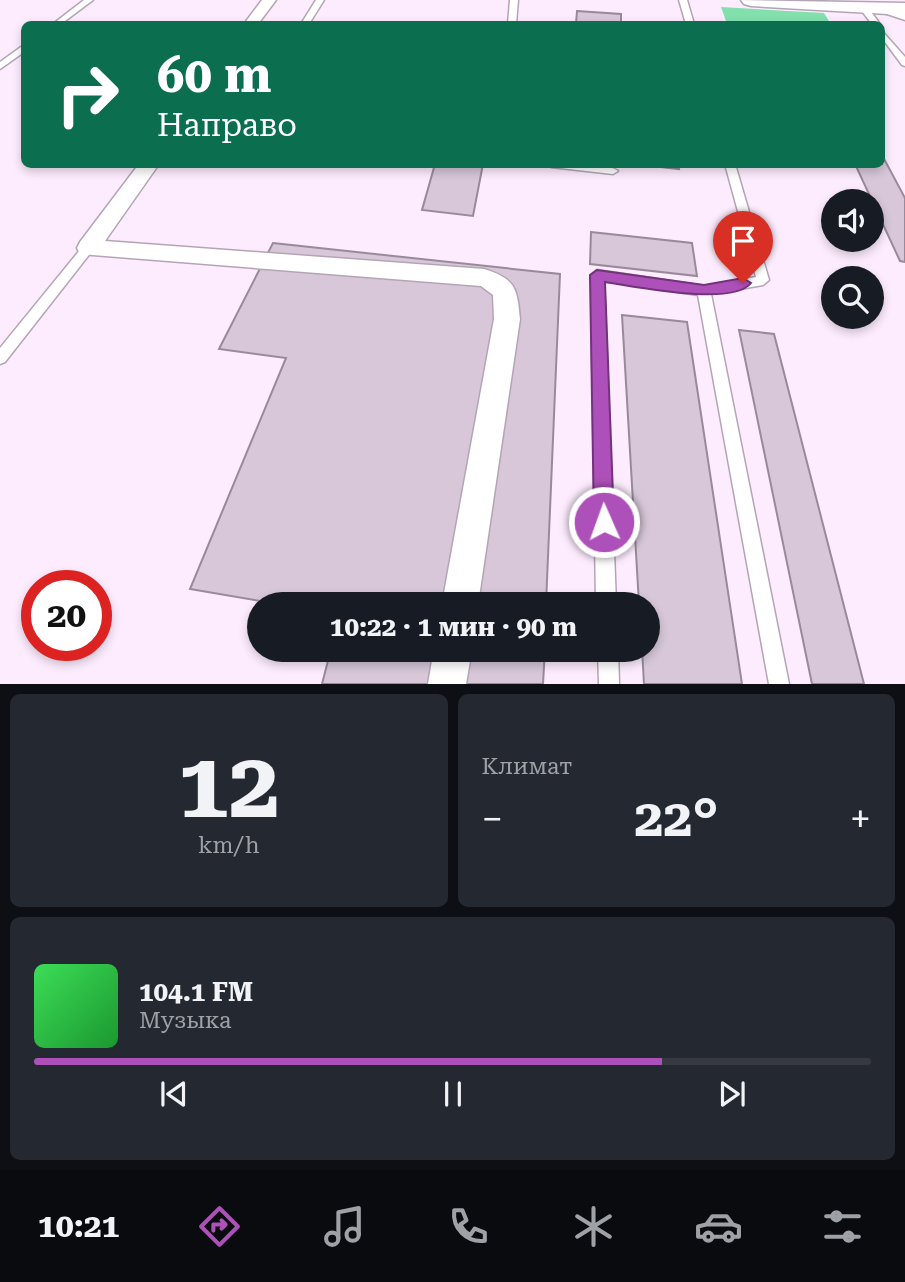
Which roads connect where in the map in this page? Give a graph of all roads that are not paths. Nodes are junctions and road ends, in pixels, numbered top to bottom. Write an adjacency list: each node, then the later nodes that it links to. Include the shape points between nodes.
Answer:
1 (89, 0): 10 (lane)
2 (269, 0): 11 (street)
3 (320, 0): 12 (lane)
4 (514, 0): 13 (lane)
5 (683, 0): 14 (lane)
6 (751, 0): 8 (main road)
7 (905, 9): 8 (main road)
8 (872, 13): 9 (lane)
9 (905, 18)
10 (61, 21)
11 (253, 21)
12 (307, 21)
13 (512, 21)
14 (689, 21)
15 (885, 37): 17 (lane)
16 (21, 51): 18 (lane)
17 (905, 63)
18 (0, 66)
19 (146, 168): 23 (street)
20 (586, 168): 22 (lane)
21 (731, 168): 24 (lane, via 762,280)
22 (612, 171)
23 (88, 248): 25 (lane); 26 (street, via 484,278 496,283 505,292 506,319)
24 (704, 291): 27 (lane, via 597,275); 32 (lane)
25 (0, 358)
26 (462, 592)
27 (606, 592)
28 (451, 662): 30 (street)
29 (608, 662): 31 (lane)
30 (447, 684)
31 (608, 684)
32 (779, 684)

